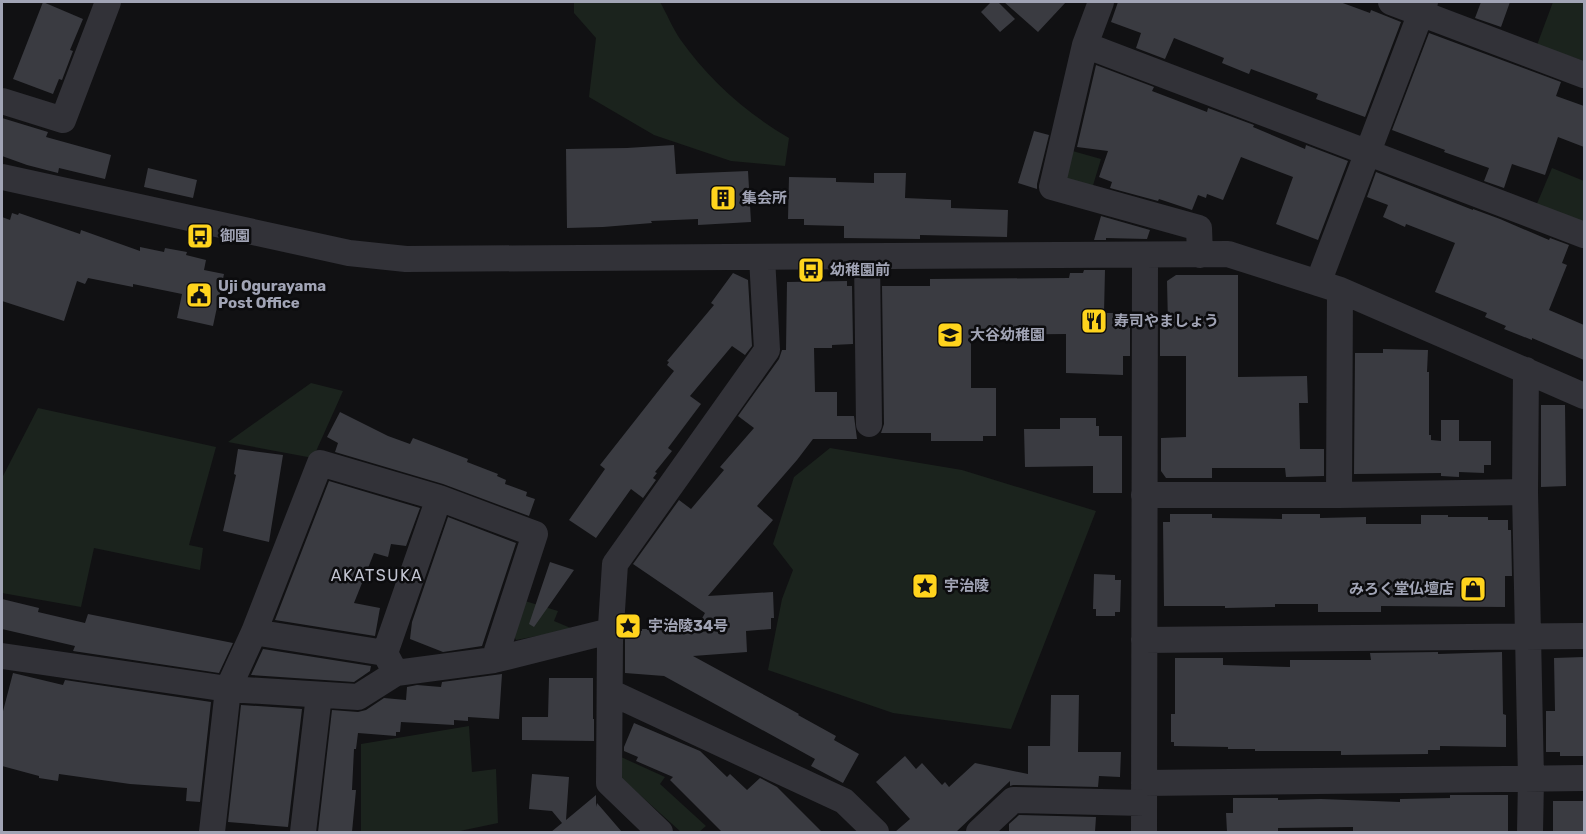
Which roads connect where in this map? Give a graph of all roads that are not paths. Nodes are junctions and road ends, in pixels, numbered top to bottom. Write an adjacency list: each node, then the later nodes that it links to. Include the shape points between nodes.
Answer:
1 (108, 2): 7 (street, via 63,120)
2 (1101, 2): 5 (street)
3 (1391, 2): 4 (street)
4 (1423, 7): 6 (street); 8 (street)
5 (1085, 45): 8 (street); 12 (street, via 1052,187 1199,228)
6 (1584, 75)
7 (2, 101)
8 (1368, 153): 10 (street); 15 (street)
9 (2, 177): 14 (street, via 349,253 406,259)
10 (1584, 235)
11 (1145, 255): 12 (street); 13 (street); 20 (street)
12 (1200, 255): 15 (street, via 1228,254)
13 (867, 256): 14 (street); 18 (street)
14 (762, 257): 23 (street, via 767,350 615,564)
15 (1329, 286): 16 (street); 21 (street)
16 (1526, 370): 17 (street); 19 (street)
17 (1583, 393)
18 (869, 424)
19 (1525, 492): 21 (street); 25 (street)
20 (1144, 495): 21 (street); 27 (street)
21 (1339, 495)
22 (439, 498): 24 (street, via 320,463); 29 (street, via 535,534); 30 (street)
23 (610, 631): 29 (street); 32 (street)
24 (254, 632): 30 (street); 31 (street)
25 (1528, 636): 26 (street); 27 (street); 34 (street)
26 (1584, 636)
27 (1144, 640): 36 (street)
28 (2, 656): 31 (street)
29 (494, 660): 30 (street)
30 (390, 663): 33 (street, via 358,697)
31 (228, 689): 33 (street); 38 (street)
32 (609, 692): 37 (street, via 609,783); 40 (street, via 844,801)
33 (319, 695): 39 (street)
34 (1531, 778): 35 (street); 36 (street); 43 (street)
35 (1584, 778)
36 (1144, 793): 41 (street, via 1013,800); 42 (street)
37 (651, 830)
38 (212, 832)
39 (303, 832)
40 (876, 832)
41 (979, 832)
42 (1144, 832)
43 (1530, 832)

